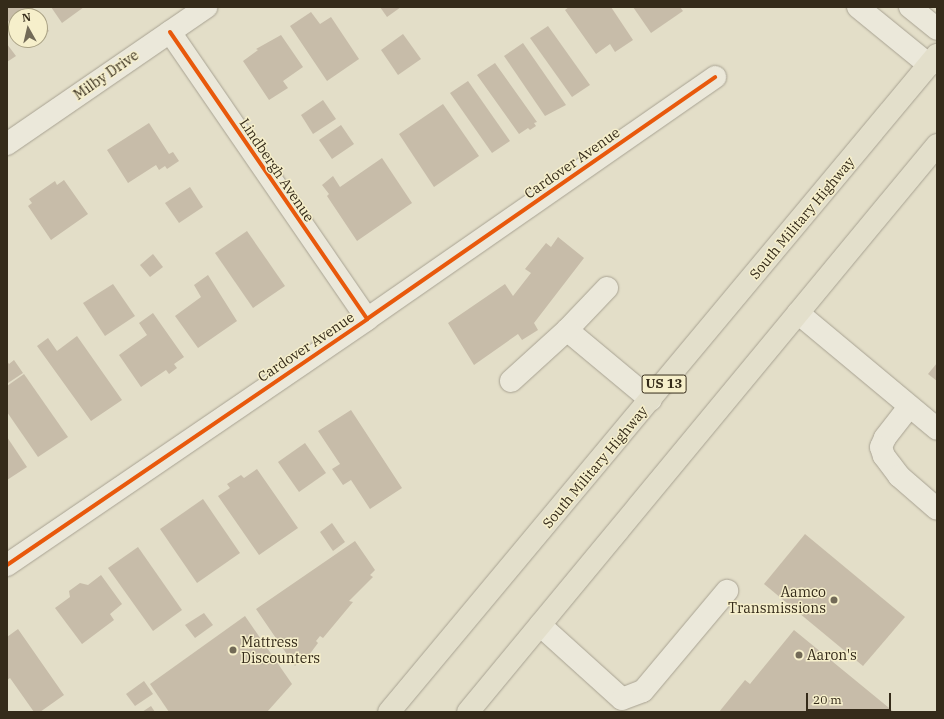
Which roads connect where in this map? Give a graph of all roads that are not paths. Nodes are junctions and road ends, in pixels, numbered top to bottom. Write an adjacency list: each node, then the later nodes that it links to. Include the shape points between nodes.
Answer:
1 (206, 7): 5 (street, Milby Drive)
2 (858, 7): 6 (street)
3 (910, 7): 4 (street)
4 (937, 29)
5 (170, 32): 8 (street, Milby Drive); 12 (street, Lindbergh Avenue)
6 (933, 60): 15 (main road, South Military Highway / US 13)
7 (715, 77): 12 (street, Cardover Avenue)
8 (7, 144)
9 (937, 145): 11 (main road)
10 (607, 288): 13 (street)
11 (798, 313): 16 (street); 21 (main road)
12 (367, 320): 19 (street, Cardover Avenue)
13 (567, 330): 14 (street); 15 (street)
14 (511, 381)
15 (651, 400): 22 (main road, South Military Highway / US 13)
16 (909, 407): 17 (street); 18 (street, via 881,447 884,456 899,476)
17 (937, 429)
18 (937, 509)
19 (7, 565)
20 (727, 591): 21 (street, via 643,692 622,699)
21 (540, 625): 23 (main road)
22 (389, 712)
23 (468, 712)

